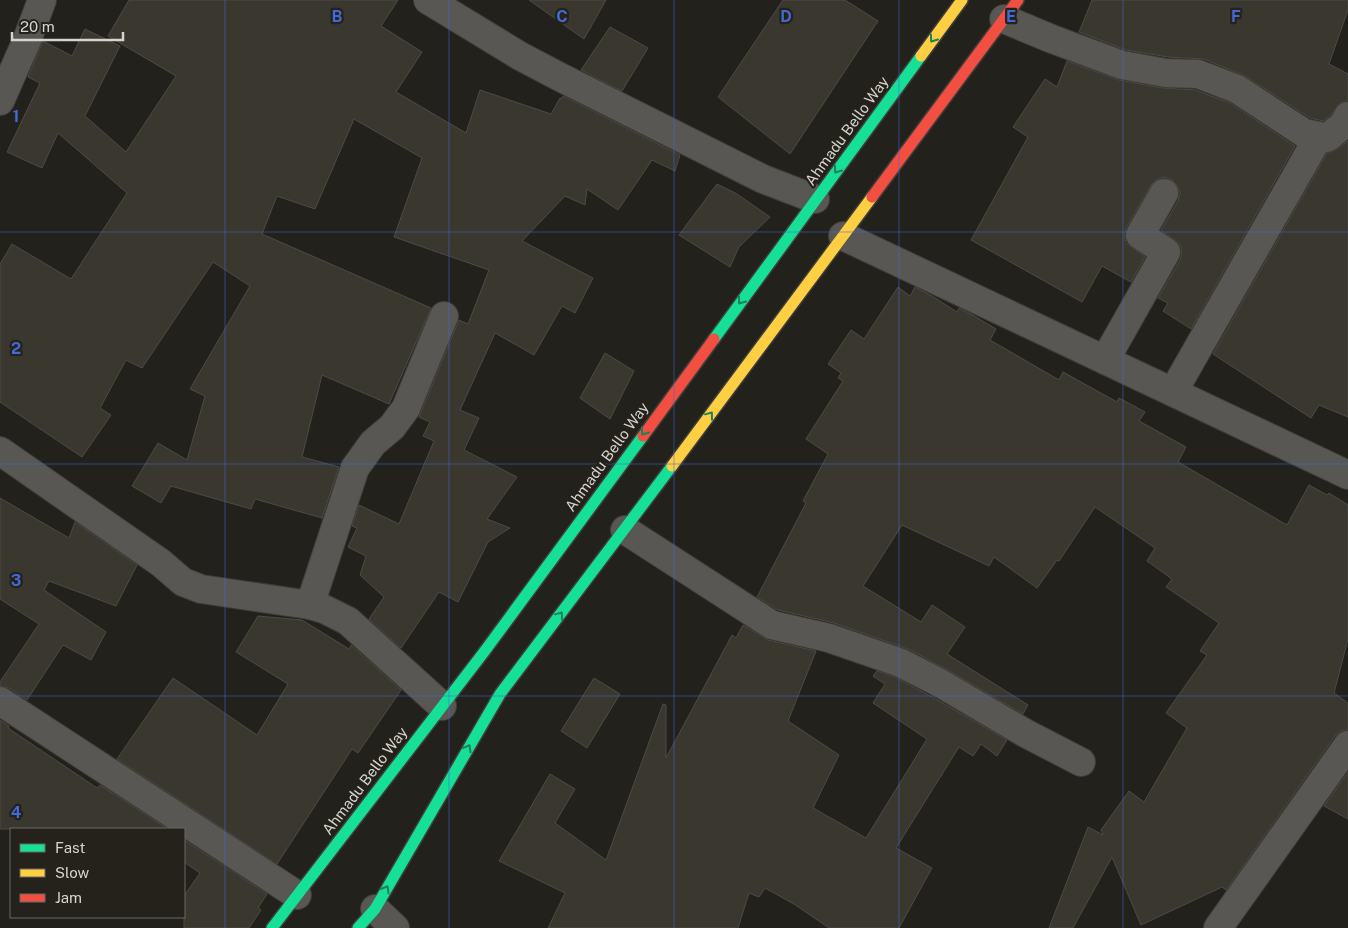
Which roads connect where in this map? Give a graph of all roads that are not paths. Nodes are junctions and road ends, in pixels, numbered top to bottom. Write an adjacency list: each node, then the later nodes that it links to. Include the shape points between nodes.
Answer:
1 (42, 0): 5 (street)
2 (428, 0): 9 (street, via 520,56 763,179)
3 (962, 0): 9 (highway, Ahmadu Bello Way, one-way to 9)
4 (1011, 10): 7 (street, via 1052,40 1122,65 1166,73 1198,74 1237,88 1304,133); 10 (highway)
5 (0, 101)
6 (1348, 116): 7 (street, via 1343,125 1327,138)
7 (1319, 136): 13 (street)
8 (1164, 194): 12 (street, via 1140,235 1166,252)
9 (815, 199): 19 (highway, Ahmadu Bello Way, one-way to 19)
10 (843, 236): 12 (street); 16 (highway, one-way to 10)
11 (444, 316): 17 (street, via 406,408 355,468)
12 (1105, 360): 13 (street)
13 (1173, 392): 15 (street)
14 (0, 452): 17 (street, via 183,582 201,589)
15 (1348, 475)
16 (625, 530): 21 (street, via 772,625 829,638 901,663); 23 (highway, one-way to 16, via 500,694)
17 (310, 605): 19 (street, via 348,621)
18 (0, 701): 22 (street)
19 (442, 706): 22 (highway, Ahmadu Bello Way)
20 (1348, 745): 26 (street)
21 (1081, 762)
22 (297, 895): 24 (highway, Ahmadu Bello Way)
23 (366, 918): 25 (street)
24 (272, 928)
25 (395, 928)
26 (1218, 928)

